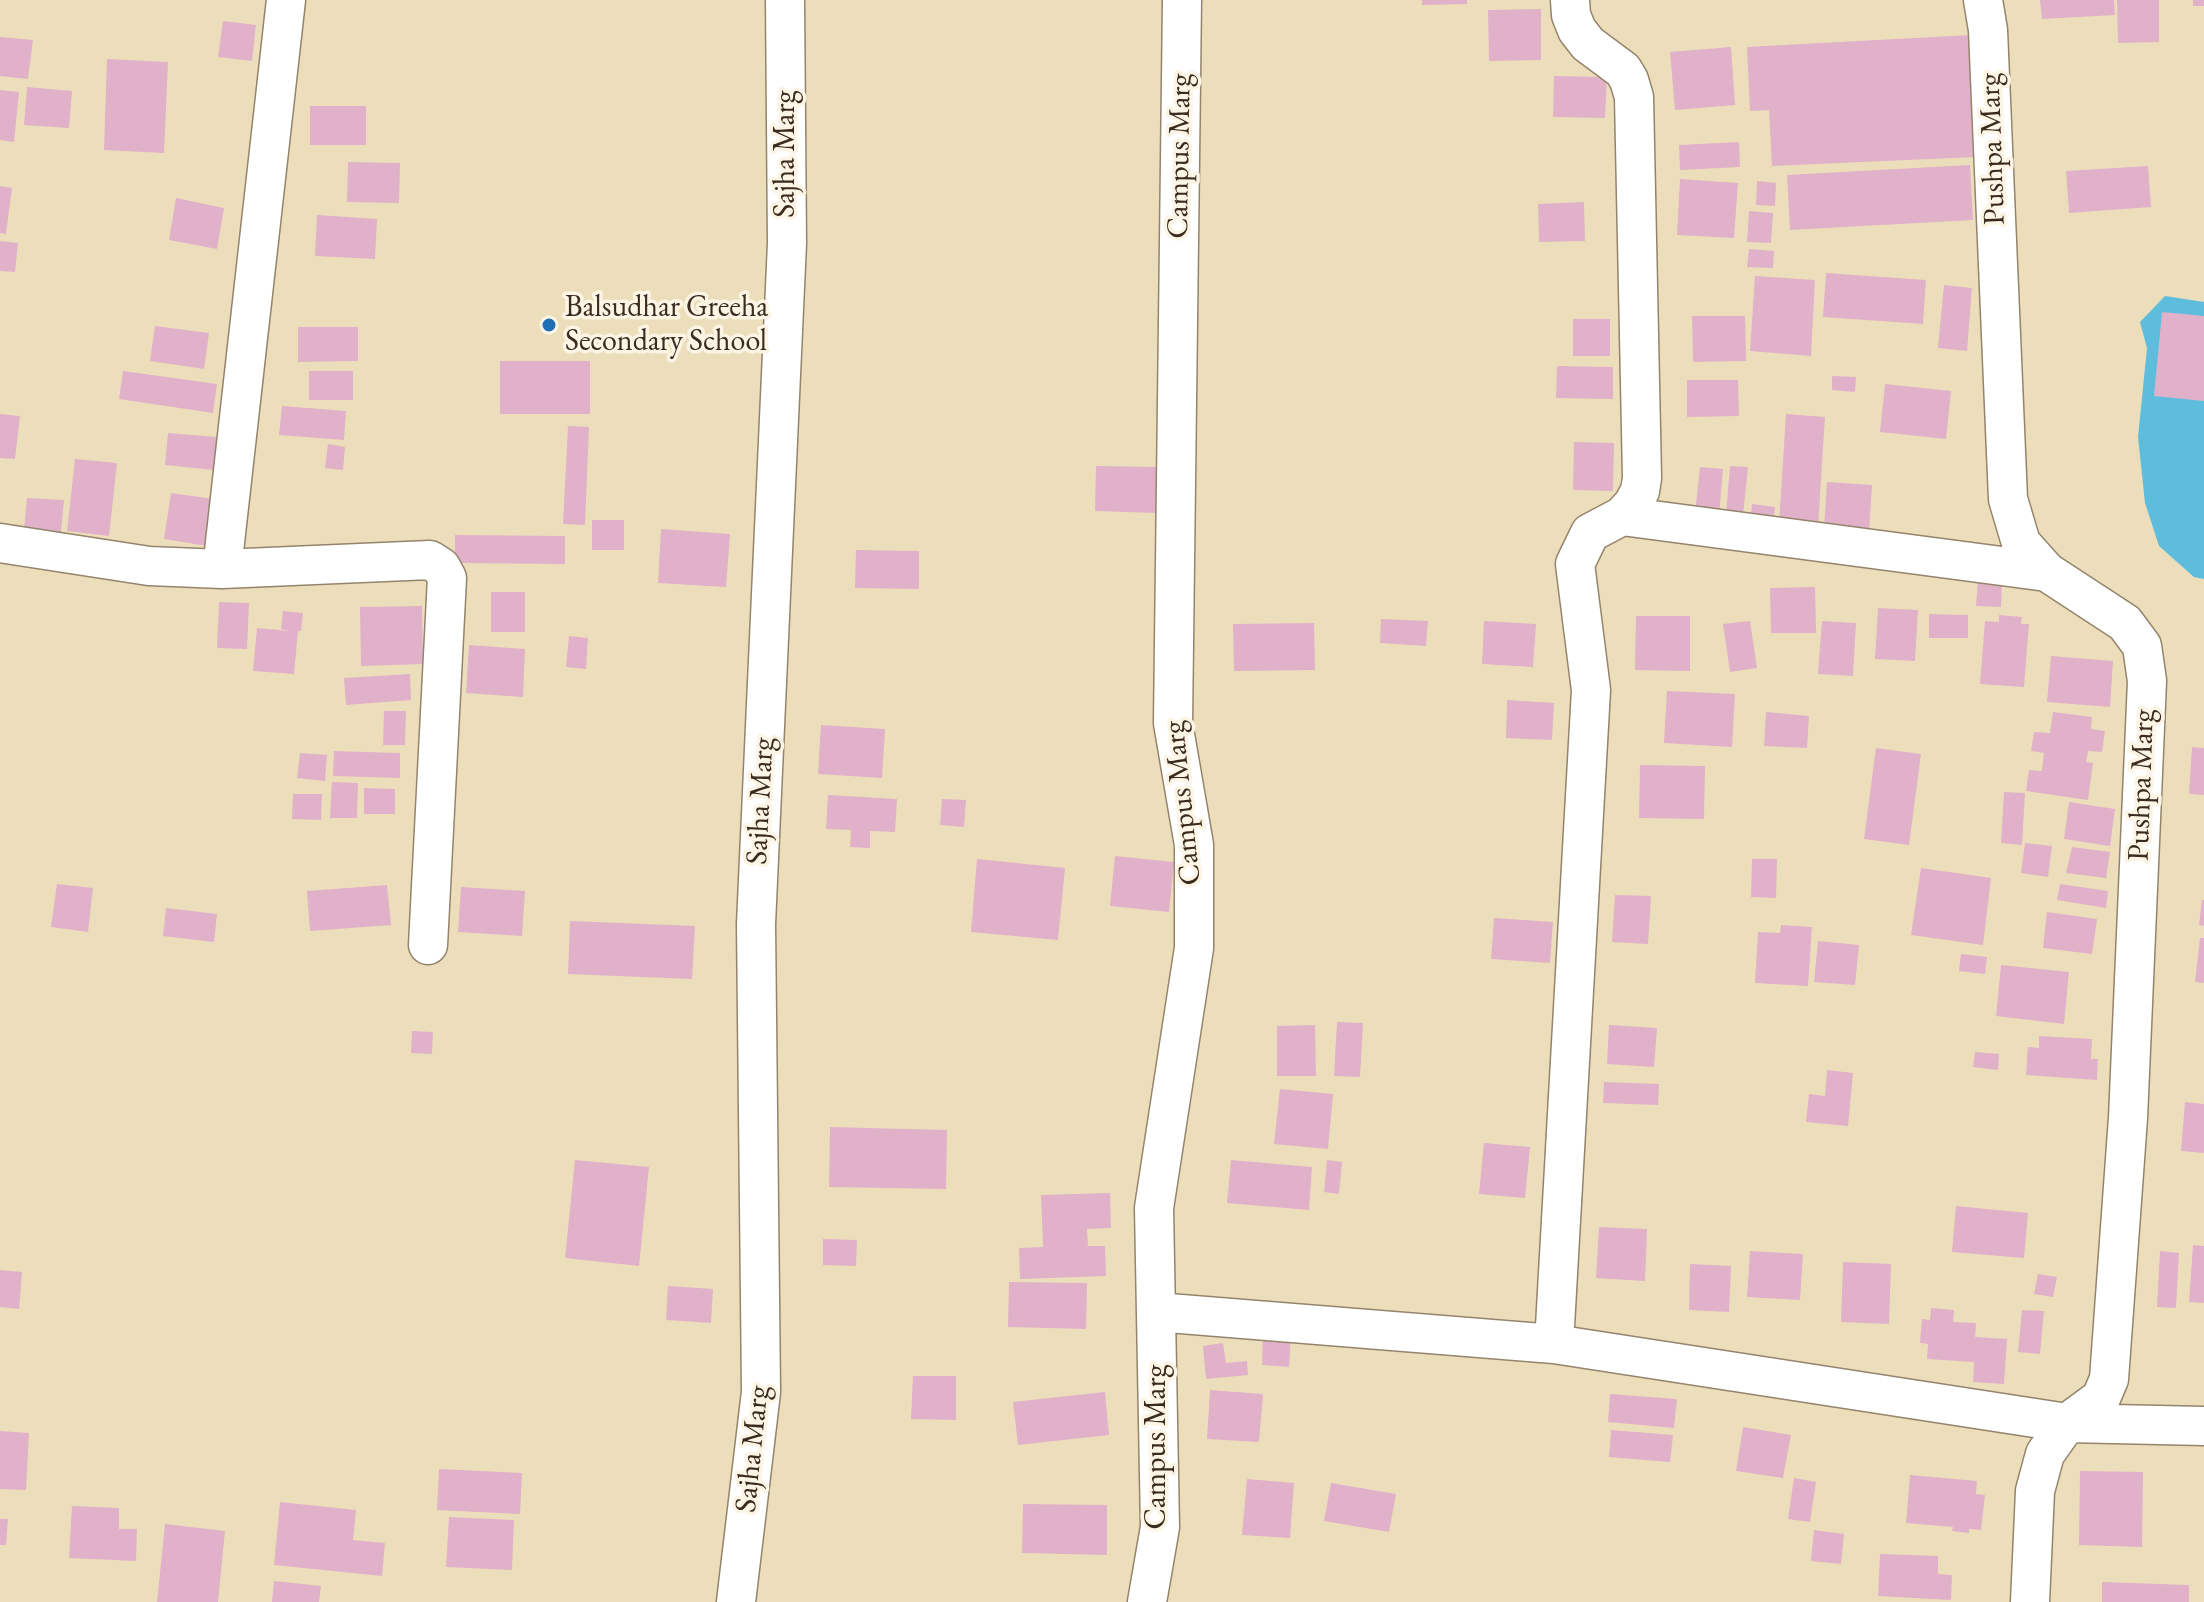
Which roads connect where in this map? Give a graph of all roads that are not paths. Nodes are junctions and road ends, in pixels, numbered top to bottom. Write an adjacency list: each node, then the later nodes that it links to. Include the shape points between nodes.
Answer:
1 (286, 0): 8 (street)
2 (785, 0): 15 (street, Sajha Marg, via 787,243 756,924 761,1392)
3 (1182, 0): 11 (street, Campus Marg, via 1173,723 1194,845 1194,948 1154,1208)
4 (1570, 0): 6 (street, via 1577,30 1623,70 1634,97 1642,478 1640,491)
5 (1983, 0): 9 (street, Pushpa Marg, via 2008,499 2021,543)
6 (1622, 516): 9 (street); 12 (street, via 1590,533 1575,564 1591,690)
7 (0, 543): 8 (street, via 149,566)
8 (222, 569): 10 (street, via 430,560 441,567 447,578)
9 (2047, 572): 13 (street, Pushpa Marg, via 2125,623 2142,646 2147,681 2128,1118 2109,1379 2101,1398)
10 (428, 945)
11 (1156, 1312): 12 (street); 16 (street, Campus Marg, via 1160,1527)
12 (1554, 1344): 13 (street)
13 (2067, 1423): 14 (street); 17 (street, Pushpa Marg, via 2045,1454 2035,1491)
14 (2204, 1426)
15 (736, 1602)
16 (1147, 1602)
17 (2030, 1602)

